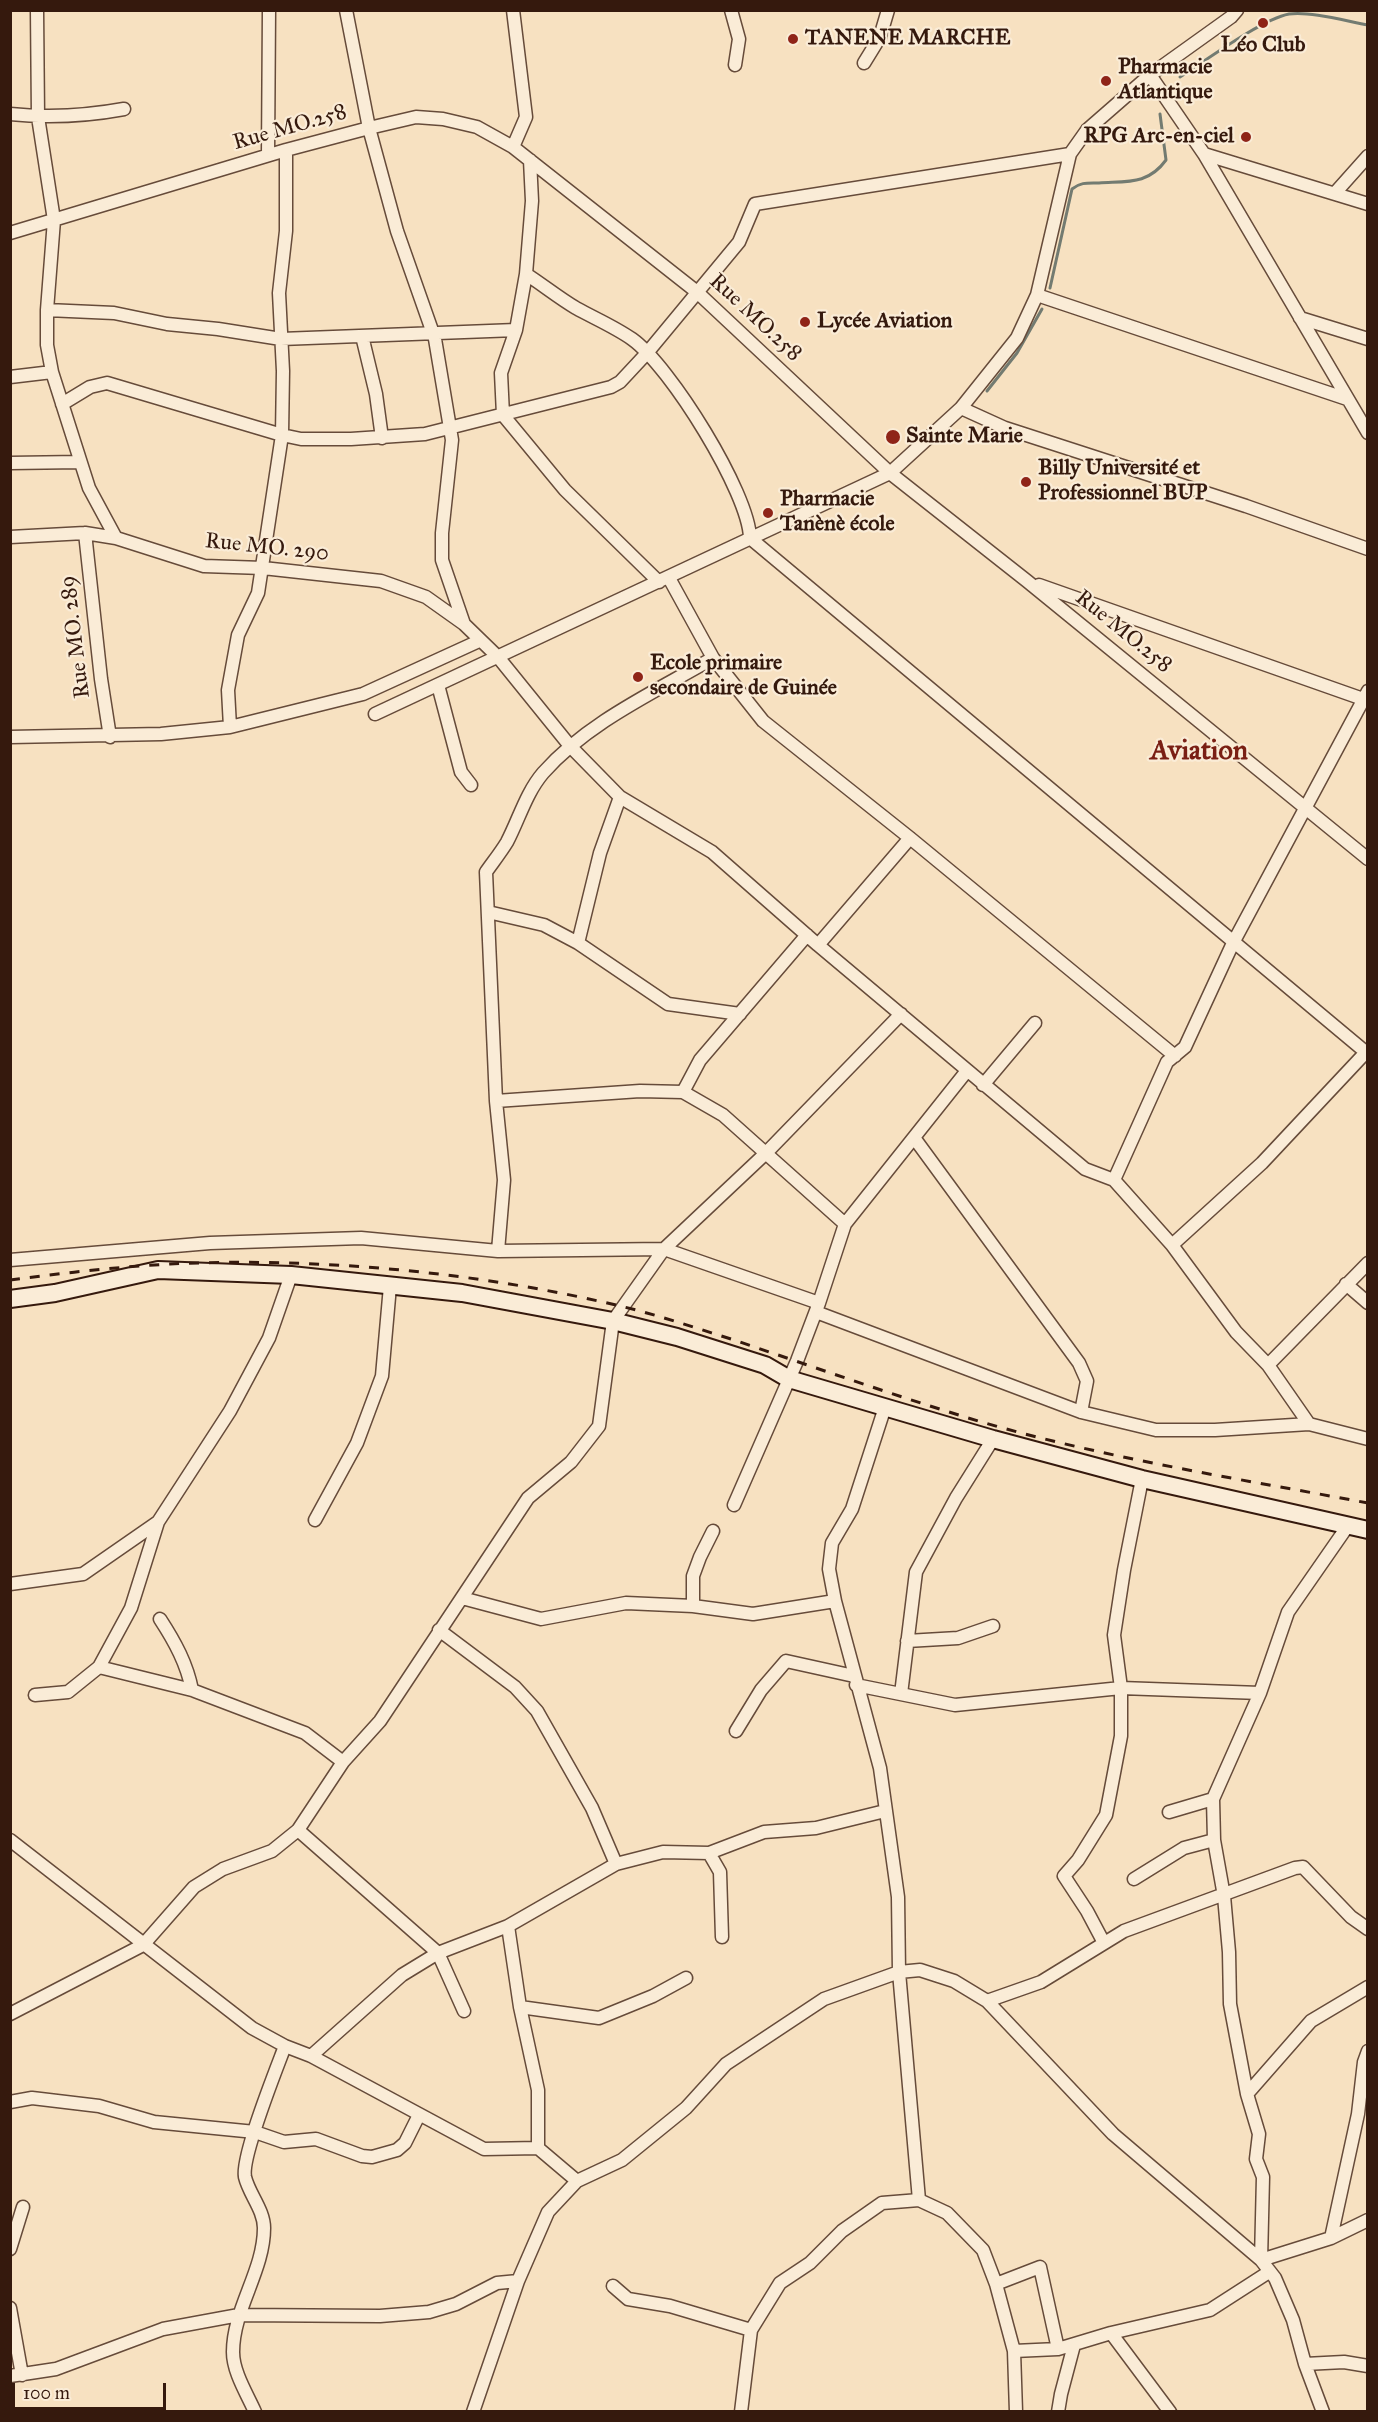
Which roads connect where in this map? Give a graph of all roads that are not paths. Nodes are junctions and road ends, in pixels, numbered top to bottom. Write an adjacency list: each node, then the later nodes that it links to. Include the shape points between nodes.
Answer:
1 (37, 10): 13 (street)
2 (269, 10): 19 (street)
3 (346, 10): 14 (street)
4 (513, 10): 15 (street, via 526,117)
5 (731, 10): 9 (street, via 739,39)
6 (888, 10): 8 (street, via 880,37)
7 (1237, 10): 10 (street)
8 (864, 63)
9 (735, 65)
10 (1150, 75): 17 (street, via 1087,130); 18 (street)
11 (124, 109): 13 (street, via 86,116)
12 (10, 114): 13 (street)
13 (38, 117): 24 (street)
14 (369, 128): 15 (street, Rue MO.258, via 416,117 443,119 477,127); 16 (street, Rue MO.258); 32 (street, via 397,231)
15 (513, 147): 21 (street, Rue MO.258)
16 (286, 150): 19 (street, Rue MO.258); 34 (street, via 286,231 279,293)
17 (1070, 154): 27 (street, via 755,204 739,242); 28 (street)
18 (1203, 154): 22 (street); 30 (street)
19 (268, 155): 24 (street, Rue MO.258)
20 (1368, 156): 22 (street)
21 (530, 160): 26 (street, via 532,201); 27 (street, Rue MO.258)
22 (1335, 193): 23 (street)
23 (1368, 204)
24 (54, 220): 25 (street, Rue MO.258); 29 (street)
25 (10, 233)
26 (526, 274): 31 (street); 36 (street, via 632,339)
27 (698, 292): 36 (street); 49 (street, Rue MO.258)
28 (1037, 295): 39 (street); 41 (street, via 1017,338)
29 (47, 310): 34 (street, via 114,313); 37 (street)
30 (1300, 318): 35 (street); 39 (street)
31 (516, 330): 32 (street); 42 (street, via 501,374)
32 (433, 334): 33 (street); 43 (street)
33 (362, 336): 34 (street); 46 (street)
34 (281, 339): 45 (street)
35 (1368, 339)
36 (647, 353): 42 (street, via 611,387); 53 (street, via 721,458 749,525)
37 (52, 372): 38 (street); 40 (street)
38 (10, 377)
39 (1347, 399): 44 (street)
40 (62, 404): 45 (street, via 90,387 107,383); 47 (street)
41 (961, 408): 49 (street); 54 (street, via 1005,429)
42 (503, 415): 43 (street); 56 (street, via 565,490)
43 (450, 429): 46 (street); 58 (street, via 442,560)
44 (1368, 433)
45 (282, 435): 46 (street, via 301,439); 55 (street)
46 (382, 438)
47 (80, 462): 48 (street); 52 (street, via 89,489)
48 (10, 463)
49 (890, 473): 53 (street); 57 (street, Rue MO.258)
50 (85, 533): 51 (street, Rue MO. 290); 52 (street, Rue MO. 290); 67 (street, Rue MO. 289)
51 (10, 537)
52 (116, 538): 55 (street, Rue MO. 290, via 204,566)
53 (750, 538): 56 (street); 77 (street)
54 (1368, 549)
55 (263, 568): 58 (street, Rue MO. 290, via 381,581 426,597); 65 (street, via 258,593 238,635 228,690)
56 (664, 580): 60 (street); 61 (street)
57 (1027, 581): 63 (street); 71 (street, Rue MO.258)
58 (464, 624): 59 (street, Rue MO. 290)
59 (479, 641): 60 (street, Rue MO. 290); 65 (street, via 363,694)
60 (498, 657): 62 (street); 68 (street, Rue MO. 290)
61 (713, 658): 68 (street, via 608,719); 72 (street, via 763,721)
62 (438, 685): 64 (street); 69 (street, via 461,772)
63 (1366, 695): 71 (street)
64 (375, 714)
65 (230, 727): 67 (street)
66 (10, 737): 67 (street)
67 (110, 737)
68 (570, 746): 70 (street, Rue MO. 290); 74 (street, via 531,790 507,843 486,872)
69 (471, 785)
70 (620, 797): 75 (street, Rue MO. 290, via 712,852); 76 (street, via 600,853)
71 (1305, 809): 73 (street, Rue MO.258); 77 (street)
72 (910, 838): 78 (street); 83 (street)
73 (1368, 859)
74 (488, 912): 76 (street, via 544,925); 87 (street)
75 (807, 935): 78 (street, Rue MO. 290); 79 (street)
76 (578, 944): 79 (street, via 668,1004)
77 (1233, 944): 82 (street); 83 (street, via 1185,1047)
78 (818, 945): 80 (street, Rue MO. 290)
79 (740, 1014): 86 (street, via 700,1060)
80 (901, 1014): 84 (street, Rue MO. 290); 89 (street)
81 (1035, 1023): 85 (street)
82 (1367, 1052): 92 (street, via 1262,1163)
83 (1174, 1056): 90 (street, via 1167,1062)
84 (966, 1072): 85 (street, Rue MO. 290); 88 (street)
85 (983, 1085): 90 (street, Rue MO. 290, via 1085,1169)
86 (683, 1092): 87 (street, via 640,1091); 89 (street, via 723,1115)
87 (496, 1101): 94 (street, via 504,1180)
88 (915, 1139): 91 (street); 107 (street, via 1079,1364 1087,1381)
89 (766, 1153): 91 (street); 93 (street)
90 (1114, 1180): 92 (street)
91 (845, 1224): 102 (street)
92 (1172, 1245): 104 (street, via 1236,1332)
93 (664, 1249): 94 (street); 102 (street); 103 (street)
94 (498, 1251): 95 (street, via 361,1238 210,1243)
95 (10, 1260)
96 (1368, 1263): 98 (street)
97 (291, 1275): 99 (street); 100 (street, via 158,1270); 114 (street, via 264,1349 230,1411)
98 (1346, 1284): 101 (street); 104 (street)
99 (390, 1286): 103 (street, via 462,1293); 113 (street, via 382,1376 357,1443)
100 (10, 1299)
101 (1368, 1303)
102 (818, 1308): 105 (street); 107 (street)
103 (613, 1321): 105 (street, via 677,1336 765,1365); 119 (street, via 599,1426 571,1462 528,1498)
104 (1268, 1365): 108 (street)
105 (789, 1379): 106 (street); 112 (street)
106 (885, 1407): 109 (street); 120 (street, via 852,1509 832,1543 829,1569)
107 (1081, 1412): 108 (street, via 1156,1430)
108 (1309, 1424): 110 (street)
109 (993, 1439): 111 (street); 125 (street, via 916,1572)
110 (1368, 1439)
111 (1142, 1479): 115 (street); 128 (street, via 1114,1635)
112 (734, 1505)
113 (315, 1520)
114 (158, 1522): 118 (street, via 83,1574); 126 (street, via 131,1608)
115 (1347, 1527): 116 (street); 130 (street, via 1288,1612)
116 (1368, 1530)
117 (713, 1531): 121 (street, via 693,1576)
118 (10, 1584)
119 (462, 1598): 121 (street, via 541,1619 626,1603); 124 (street)
120 (835, 1601): 121 (street, via 753,1614); 127 (street)
121 (693, 1606)
122 (160, 1619): 129 (street, via 189,1673)
123 (993, 1626): 125 (street, via 958,1638)
124 (439, 1630): 134 (street, via 380,1721); 142 (street, via 515,1686 537,1711 592,1808)
125 (907, 1641): 132 (street)
126 (99, 1667): 129 (street); 131 (street, via 68,1692)
127 (855, 1681): 132 (street); 133 (street, via 786,1661 760,1690); 136 (street, via 880,1768)
128 (1121, 1688): 130 (street); 132 (street, via 955,1705); 148 (street, via 1121,1736 1106,1815 1064,1876)
129 (192, 1690): 134 (street, via 305,1733)
130 (1260, 1694): 135 (street)
131 (34, 1695)
132 (901, 1695)
133 (736, 1731)
134 (343, 1762): 138 (street)
135 (1214, 1799): 137 (street); 140 (street)
136 (885, 1811): 141 (street, via 816,1828 764,1832); 151 (street, via 898,1897)
137 (1169, 1812)
138 (298, 1830): 149 (street, via 272,1851 223,1869 194,1887); 150 (street)
139 (10, 1840): 149 (street)
140 (1214, 1840): 143 (street, via 1184,1848); 144 (street)
141 (709, 1853): 142 (street, via 663,1852); 147 (street, via 720,1872)
142 (616, 1864): 145 (street)
143 (1134, 1879)
144 (1224, 1896): 146 (street, via 1300,1867); 148 (street, via 1124,1931); 161 (street, via 1230,2004)
145 (508, 1926): 150 (street); 155 (street)
146 (1368, 1929)
147 (722, 1937)
148 (1104, 1943): 154 (street, via 1041,1982)
149 (143, 1945): 157 (street); 158 (street, via 252,2028)
150 (438, 1953): 156 (street); 160 (street, via 402,1975)
151 (899, 1972): 154 (street, via 920,1970 954,1981); 166 (street, via 824,1999 726,2064 686,2108 622,2160); 167 (street)
152 (686, 1978): 155 (street, via 599,2018)
153 (1368, 1987): 161 (street, via 1311,2021)
154 (987, 2001): 172 (street, via 1113,2134)
155 (520, 2007): 165 (street, via 538,2090)
156 (464, 2011)
157 (10, 2014)
158 (285, 2046): 160 (street); 164 (street)
159 (1368, 2051): 170 (street)
160 (311, 2056): 163 (street)
161 (1247, 2094): 172 (street, via 1259,2134 1256,2159 1263,2177)
162 (10, 2102): 164 (street, via 32,2098 99,2106 154,2122)
163 (419, 2115): 164 (street, via 405,2143 397,2150 372,2157 316,2139 284,2142); 165 (street, via 484,2148)
164 (255, 2132): 178 (street, via 244,2168 245,2179 264,2227 258,2264)
165 (538, 2148): 166 (street)
166 (577, 2181): 174 (street, via 548,2212)
167 (919, 2200): 175 (street, via 947,2213 983,2250); 179 (street, via 882,2203 842,2231 810,2264 780,2283)
168 (23, 2207): 171 (street)
169 (1368, 2220): 170 (street)
170 (1331, 2238): 172 (street)
171 (10, 2249)
172 (1261, 2260): 173 (street)
173 (1269, 2272): 180 (street, via 1210,2310); 184 (street, via 1293,2320)
174 (518, 2281): 178 (street, via 497,2283 456,2304 429,2312 380,2316); 188 (street)
175 (996, 2284): 182 (street, via 1040,2267); 183 (street)
176 (613, 2286): 179 (street, via 628,2299 670,2306)
177 (10, 2308): 186 (street)
178 (239, 2315): 186 (street, via 163,2329 56,2369); 187 (street, via 234,2364)
179 (751, 2330): 189 (street)
180 (1111, 2333): 181 (street); 192 (street)
181 (1074, 2345): 182 (street); 191 (street)
182 (1058, 2349): 183 (street)
183 (1014, 2351): 190 (street)
184 (1305, 2364): 185 (street, via 1344,2361); 193 (street)
185 (1368, 2366)
186 (16, 2376)
187 (255, 2412)
188 (473, 2412)
189 (741, 2412)
190 (1016, 2412)
191 (1059, 2412)
192 (1170, 2412)
193 (1323, 2412)

